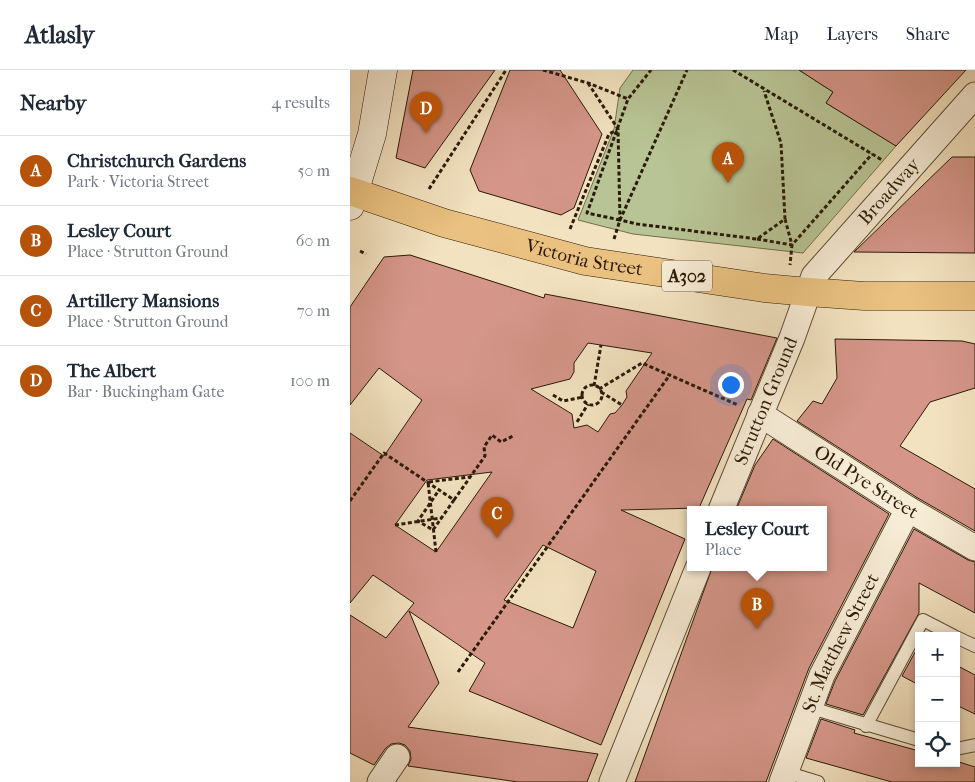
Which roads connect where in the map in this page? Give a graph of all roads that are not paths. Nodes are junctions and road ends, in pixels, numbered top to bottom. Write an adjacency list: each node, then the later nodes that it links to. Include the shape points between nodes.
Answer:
1 (382, 70): 3 (main road, via 372,134)
2 (975, 95): 4 (street, Broadway, via 819,270)
3 (352, 196): 4 (main road, Victoria Street / A302, via 585,261)
4 (808, 292): 5 (main road, Victoria Street / A302, via 864,296); 6 (street, Strutton Ground)
5 (975, 296)
6 (750, 411): 7 (street, Strutton Ground); 8 (street, Old Pye Street)
7 (722, 506)
8 (908, 509): 9 (street, Old Pye Street); 16 (street, St. Matthew Street)
9 (975, 548)
10 (697, 571): 23 (street)
11 (917, 632): 12 (lane, via 923,620)
12 (947, 632)
13 (915, 635): 17 (lane)
14 (960, 638): 15 (lane)
15 (975, 646)
16 (808, 707): 17 (lane); 22 (street, St. Matthew Street)
17 (866, 726): 18 (lane)
18 (915, 739)
19 (975, 745): 20 (lane)
20 (960, 748)
21 (397, 757): 24 (street)
22 (783, 777): 25 (lane)
23 (613, 779)
24 (380, 782)
25 (818, 782)

